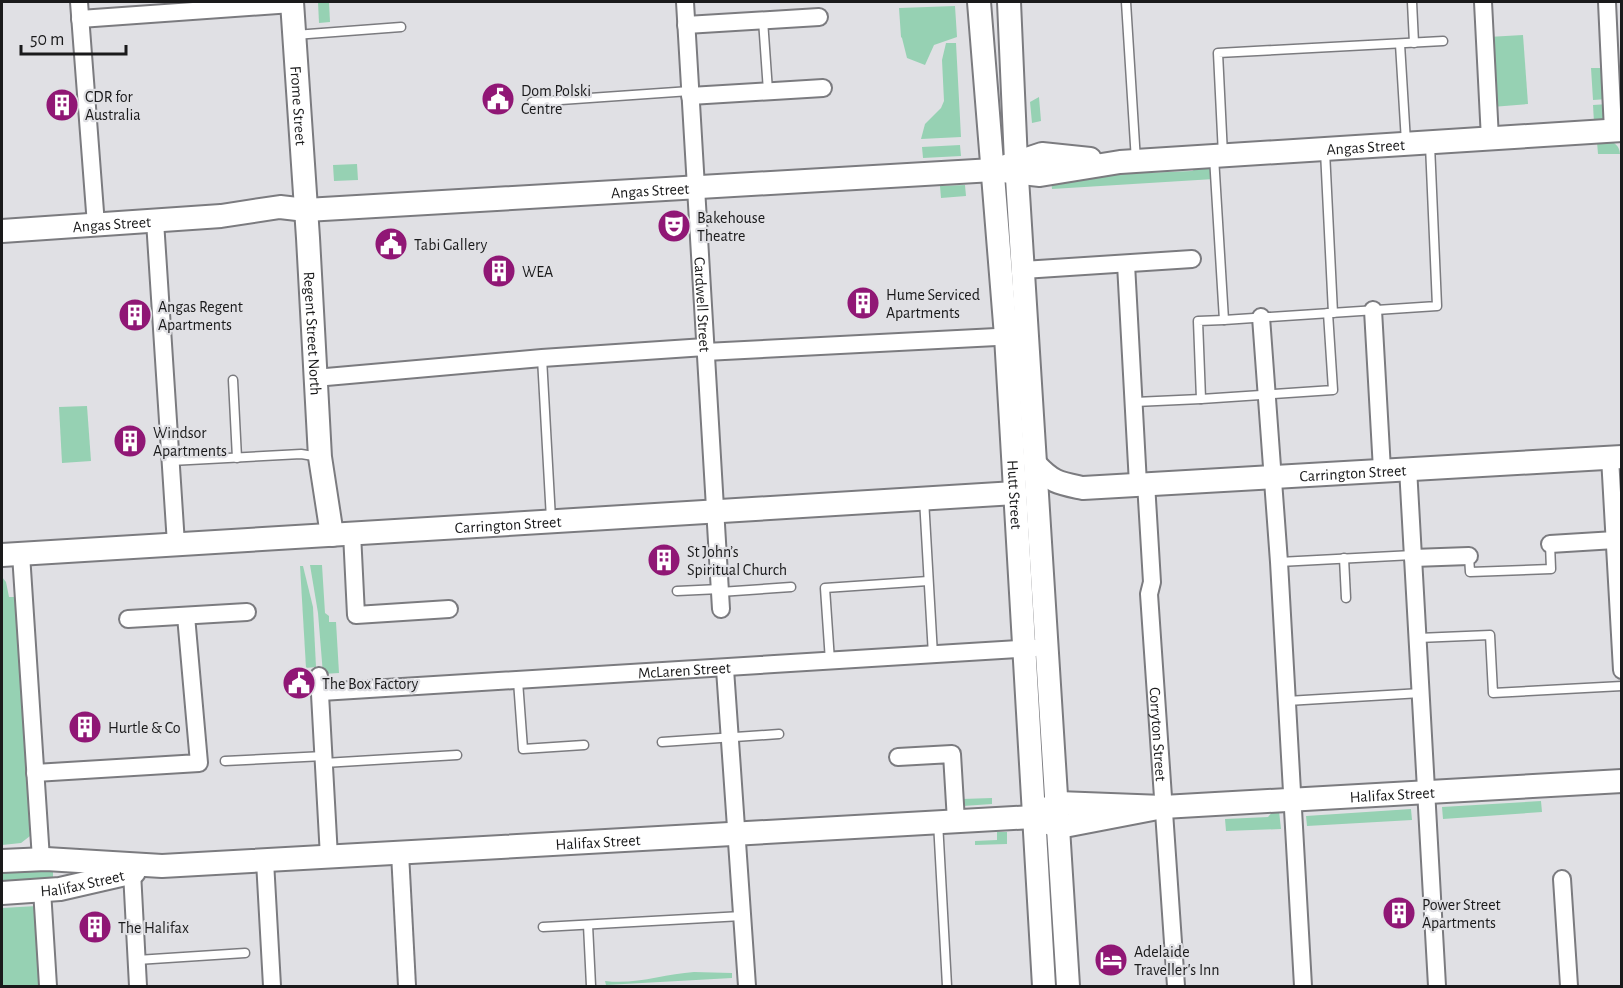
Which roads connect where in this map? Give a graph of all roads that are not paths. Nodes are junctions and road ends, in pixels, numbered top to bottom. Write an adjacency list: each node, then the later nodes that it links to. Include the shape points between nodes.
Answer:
1 (79, 2): 11 (street)
2 (685, 2): 13 (street, Cardwell Street)
3 (979, 2): 31 (street, Hutt Street)
4 (1009, 2): 30 (street, Hutt Street)
5 (1126, 2): 29 (lane)
6 (1412, 2): 17 (lane)
7 (1483, 2): 24 (street)
8 (1607, 2): 23 (street)
9 (292, 3): 11 (street); 15 (street, Frome Street)
10 (819, 17): 12 (street)
11 (80, 19): 35 (street)
12 (763, 20): 13 (street); 20 (lane)
13 (686, 25): 21 (street, Cardwell Street)
14 (401, 27): 15 (lane)
15 (294, 34): 33 (street, Frome Street)
16 (1443, 41): 17 (lane)
17 (1414, 43): 18 (lane)
18 (1400, 44): 26 (lane); 28 (lane, via 1218,53)
19 (823, 88): 20 (street)
20 (768, 91): 21 (street)
21 (690, 94): 22 (lane); 32 (street, Cardwell Street)
22 (532, 102)
23 (1619, 132): 24 (street, Angas Street)
24 (1490, 139): 25 (street, Angas Street)
25 (1430, 143): 26 (street, Angas Street); 40 (lane, via 1437,306)
26 (1406, 144): 27 (street, Angas Street)
27 (1325, 149): 28 (street, Angas Street); 41 (lane)
28 (1219, 156): 29 (street, Angas Street); 43 (lane)
29 (1128, 162): 30 (street, Angas Street, via 1042,154)
30 (1017, 167): 31 (street, Angas Street); 39 (street, Hutt Street)
31 (993, 170): 32 (street, Angas Street); 44 (street, Hutt Street)
32 (696, 188): 33 (street, Angas Street); 45 (street, Cardwell Street)
33 (306, 210): 34 (street, Angas Street, via 280,207); 47 (street, Regent Street North)
34 (155, 221): 35 (street, Angas Street); 55 (street)
35 (96, 225): 36 (street, Angas Street)
36 (2, 231)
37 (1192, 259): 38 (street)
38 (1126, 264): 39 (street); 51 (street, Corryton Street)
39 (1023, 270): 44 (street, Hutt Street)
40 (1373, 310): 41 (lane); 58 (street)
41 (1331, 313): 42 (lane); 49 (lane, via 1333,390)
42 (1261, 317): 43 (lane); 49 (street)
43 (1224, 320): 50 (lane, via 1198,321)
44 (1017, 336): 45 (street); 56 (street, Hutt Street); 62 (street, Hutt Street)
45 (705, 350): 46 (street); 64 (street, Cardwell Street)
46 (542, 358): 47 (street); 65 (lane)
47 (315, 378): 52 (street, Regent Street North)
48 (233, 380): 54 (lane)
49 (1266, 395): 50 (lane); 59 (street)
50 (1201, 399): 51 (lane)
51 (1135, 402): 60 (street, Corryton Street)
52 (320, 457): 54 (lane, via 301,454); 67 (street, Regent Street North)
53 (1616, 457): 57 (street, Carrington Street); 68 (street)
54 (237, 458): 55 (lane)
55 (171, 461): 69 (street)
56 (1036, 465): 61 (street, Carrington Street, via 1050,479); 66 (street, Hutt Street)
57 (1408, 468): 58 (street, Carrington Street); 72 (street)
58 (1382, 470): 59 (street, Carrington Street)
59 (1272, 476): 60 (street, Carrington Street); 74 (street)
60 (1142, 483): 61 (street, Carrington Street); 109 (street, Corryton Street, via 1152,582 1149,594)
61 (1083, 488): 66 (street, Carrington Street, via 1052,503)
62 (1015, 493): 63 (street, Carrington Street); 87 (street, Hutt Street)
63 (924, 498): 64 (street, Carrington Street); 76 (lane)
64 (715, 511): 65 (street, Carrington Street); 79 (street, Cardwell Street)
65 (551, 521): 67 (street, Carrington Street)
66 (1040, 523): 86 (street, Hutt Street)
67 (333, 534): 69 (street, Carrington Street); 81 (street, via 356,615)
68 (1617, 537): 70 (street); 91 (street)
69 (176, 544): 71 (street, Carrington Street)
70 (1550, 544): 75 (lane, via 1551,569)
71 (11, 554): 104 (street)
72 (1413, 557): 73 (lane); 75 (street); 85 (street)
73 (1344, 558): 74 (lane); 80 (lane)
74 (1279, 562): 95 (street)
75 (1470, 564)
76 (928, 582): 88 (lane); 89 (lane, via 825,588)
77 (791, 587): 79 (lane)
78 (677, 591): 79 (lane)
79 (720, 596)
80 (1346, 598)
81 (449, 609)
82 (247, 612): 83 (street)
83 (186, 616): 84 (street); 104 (street, via 199,763)
84 (128, 619)
85 (1418, 638): 93 (lane, via 1490,635 1493,693); 94 (street)
86 (1048, 648): 87 (street, McLaren Street); 108 (street, Hutt Street)
87 (1024, 649): 88 (street, McLaren Street); 110 (street, Hutt Street)
88 (933, 655): 89 (street, McLaren Street)
89 (830, 662): 90 (street, McLaren Street)
90 (725, 669): 92 (street, McLaren Street); 97 (street)
91 (1622, 670)
92 (518, 681): 99 (lane, via 523,749); 102 (street, McLaren Street, via 320,684)
93 (1622, 686)
94 (1421, 693): 95 (lane); 106 (street)
95 (1287, 701): 107 (street)
96 (779, 735): 97 (lane)
97 (729, 738): 98 (lane); 113 (street)
98 (662, 742)
99 (584, 745)
100 (457, 755): 102 (lane)
101 (898, 757): 111 (street, via 952,754)
102 (324, 760): 103 (lane); 115 (street)
103 (225, 761)
104 (36, 773): 116 (street)
105 (1622, 781): 106 (street, Halifax Street)
106 (1425, 792): 107 (street, Halifax Street); 140 (street)
107 (1291, 800): 109 (street, Halifax Street); 139 (street)
108 (1058, 803): 109 (street, Halifax Street); 110 (street, Halifax Street); 112 (street, Hutt Street)
109 (1163, 807): 112 (street, Halifax Street); 138 (street, Corryton Street)
110 (1033, 817): 111 (street, Halifax Street); 112 (street, Halifax Street); 136 (street, Hutt Street)
111 (947, 821): 113 (street, Halifax Street); 135 (lane)
112 (1059, 827): 137 (street, Hutt Street)
113 (735, 834): 114 (street, Halifax Street); 124 (street)
114 (399, 853): 115 (street, Halifax Street); 132 (street)
115 (329, 857): 118 (street, Halifax Street)
116 (41, 859): 117 (street, Halifax Street); 119 (street, Halifax Street)
117 (2, 861)
118 (265, 861): 119 (street, Halifax Street); 131 (street)
119 (162, 866): 120 (street, Halifax Street)
120 (132, 872): 122 (street, Halifax Street); 128 (street)
121 (1562, 879): 141 (street)
122 (42, 890): 123 (street, Halifax Street); 129 (street)
123 (2, 893)
124 (742, 916): 125 (lane); 134 (street)
125 (588, 925): 126 (lane); 133 (lane)
126 (543, 927)
127 (245, 953): 128 (lane)
128 (137, 960): 130 (street)
129 (48, 987)
130 (138, 987)
131 (272, 987)
132 (407, 987)
133 (591, 987)
134 (747, 987)
135 (947, 987)
136 (1044, 987)
137 (1068, 987)
138 (1176, 987)
139 (1303, 987)
140 (1437, 987)
141 (1569, 987)

